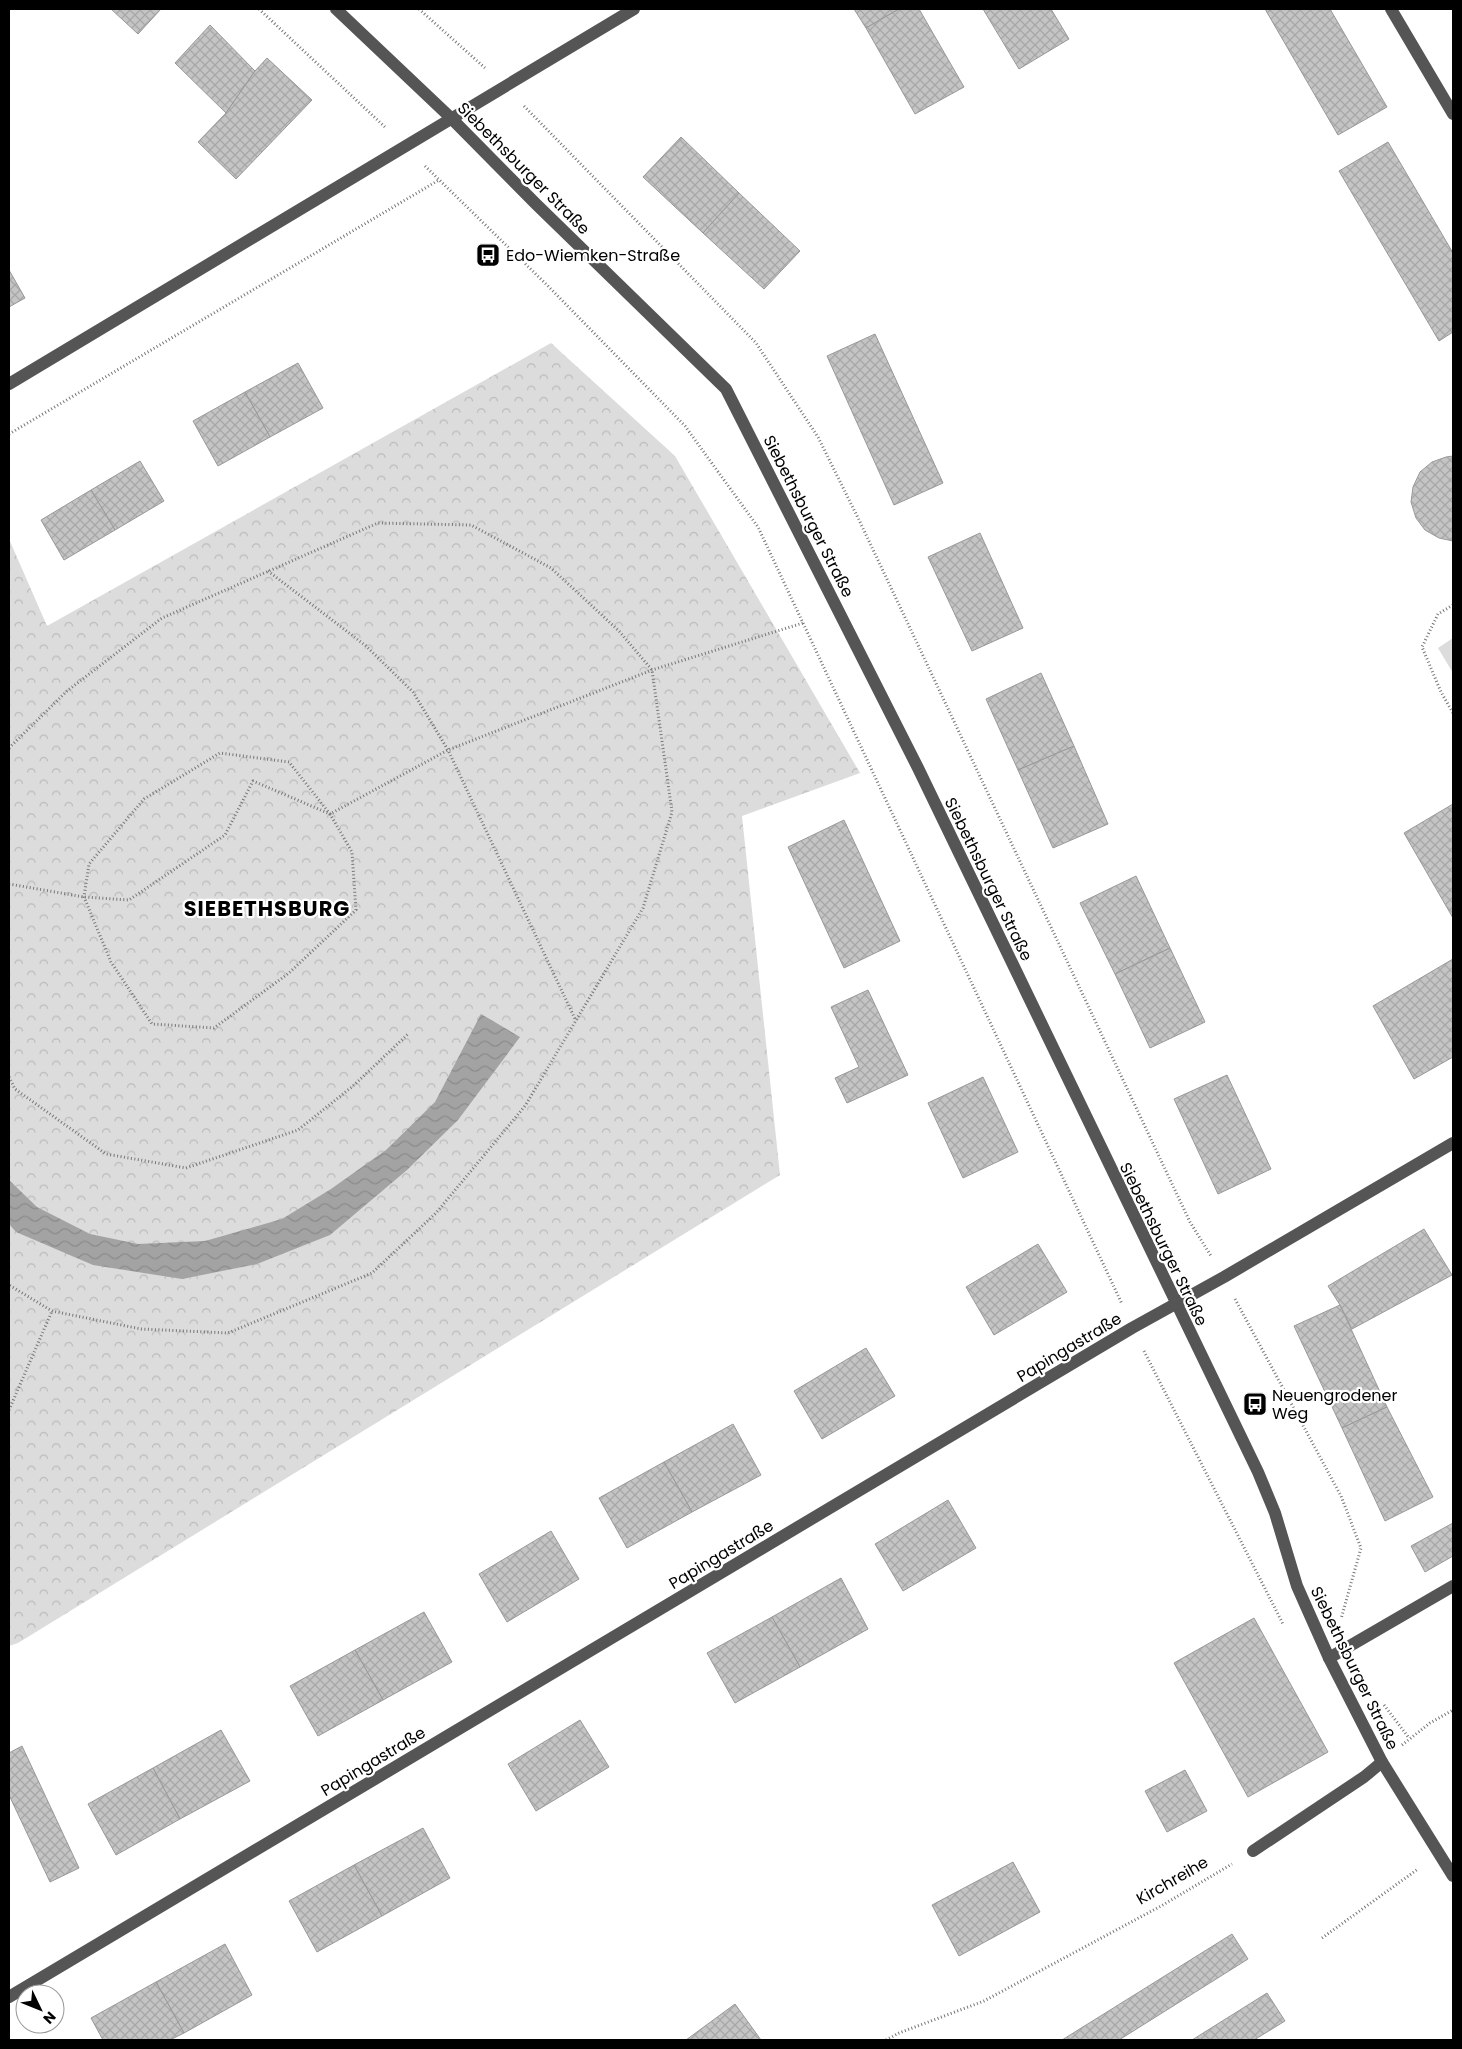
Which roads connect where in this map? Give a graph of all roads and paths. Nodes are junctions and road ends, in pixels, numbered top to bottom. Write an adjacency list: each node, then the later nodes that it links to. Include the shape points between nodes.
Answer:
1 (259, 9): 7 (path)
2 (336, 9): 6 (street, Siebethsburger Straße)
3 (634, 9): 6 (street)
4 (1391, 9): 5 (street)
5 (1453, 114)
6 (451, 118): 7 (street); 26 (street, Siebethsburger Straße, via 726,388 922,777)
7 (406, 147): 8 (path); 9 (street)
8 (439, 180): 10 (path); 13 (path, via 685,426 758,527)
9 (9, 384)
10 (9, 434)
11 (268, 572): 14 (path, via 378,523 471,525 551,568 619,632); 16 (path, via 162,618 67,690); 17 (path, via 366,646 413,692)
12 (1453, 605): 15 (path, via 1438,614 1422,647)
13 (803, 623): 14 (path); 28 (path)
14 (652, 670): 17 (path); 21 (path, via 672,812 643,908)
15 (1453, 713)
16 (9, 748)
17 (448, 750): 18 (path); 21 (path)
18 (330, 814): 20 (path, via 253,781 225,834 201,851 129,900); 20 (path, via 289,762 220,754 144,799 88,864); 20 (path, via 352,852 356,910 289,973 214,1028 152,1024 112,962)
19 (9, 884): 20 (path)
20 (84, 897)
21 (576, 1021): 27 (path, via 525,1106 436,1212 372,1273 228,1333 141,1329)
22 (409, 1033): 23 (path, via 353,1086 298,1130 186,1168 106,1154 15,1089)
23 (9, 1077)
24 (1453, 1143): 26 (street, Papingastraße)
25 (9, 1285): 27 (path)
26 (1175, 1305): 28 (street, Papingastraße); 32 (street, Siebethsburger Straße, via 1258,1472 1275,1513 1297,1586)
27 (52, 1311): 29 (path)
28 (1132, 1328): 31 (path); 39 (street, Papingastraße)
29 (9, 1410)
30 (1453, 1586): 32 (street)
31 (1285, 1628)
32 (1329, 1658): 34 (street, Siebethsburger Straße)
33 (1453, 1710): 34 (path, via 1423,1728)
34 (1382, 1762): 35 (street); 36 (street, Siebethsburger Straße)
35 (1253, 1851): 40 (path, Kirchreihe, via 1161,1906 984,2001)
36 (1439, 1854): 37 (street, Siebethsburger Straße); 38 (path)
37 (1453, 1876)
38 (1322, 1938)
39 (9, 1997)
40 (886, 2040)

